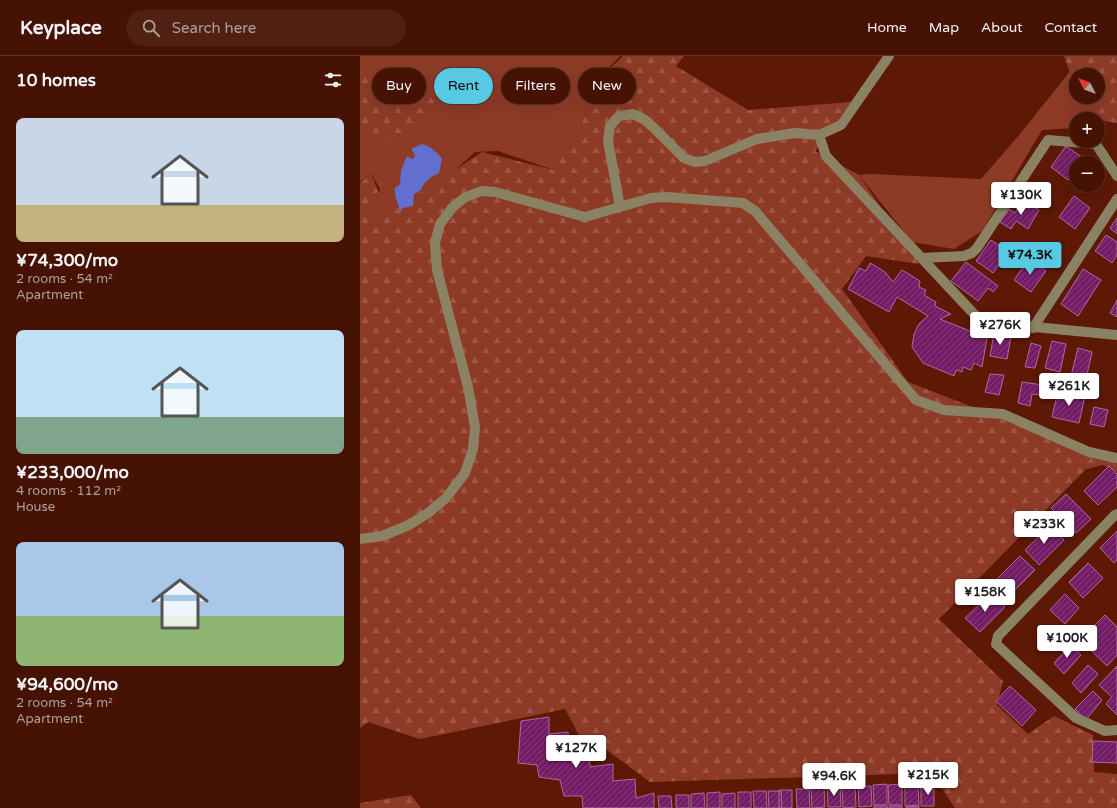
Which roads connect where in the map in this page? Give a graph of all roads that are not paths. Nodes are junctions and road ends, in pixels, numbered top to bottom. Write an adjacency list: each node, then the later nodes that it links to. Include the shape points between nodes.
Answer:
1 (889, 56): 2 (street, via 841,125)
2 (819, 135): 5 (street, via 795,133 757,139 705,161 695,162 684,158 645,120 633,114 619,116 610,126 608,141); 6 (street, via 826,156)
3 (1117, 176): 6 (street, via 1096,144 1048,140 978,248 964,256)
4 (1117, 199): 7 (street)
5 (620, 207): 9 (street, via 651,198 667,197 743,204 755,211 916,400 944,410 1003,414 1089,452); 11 (street, via 585,217 495,192 481,191 464,198 452,208 440,224 435,243 437,270 468,387 475,427 473,449 465,473 446,498 428,513 409,525 382,536)
6 (922, 258): 7 (street, via 984,322)
7 (1033, 328): 8 (street)
8 (1117, 335)
9 (1117, 458)
10 (1117, 514): 12 (street, via 998,636 996,644 1076,718 1105,731)
11 (360, 539)
12 (1117, 730)

